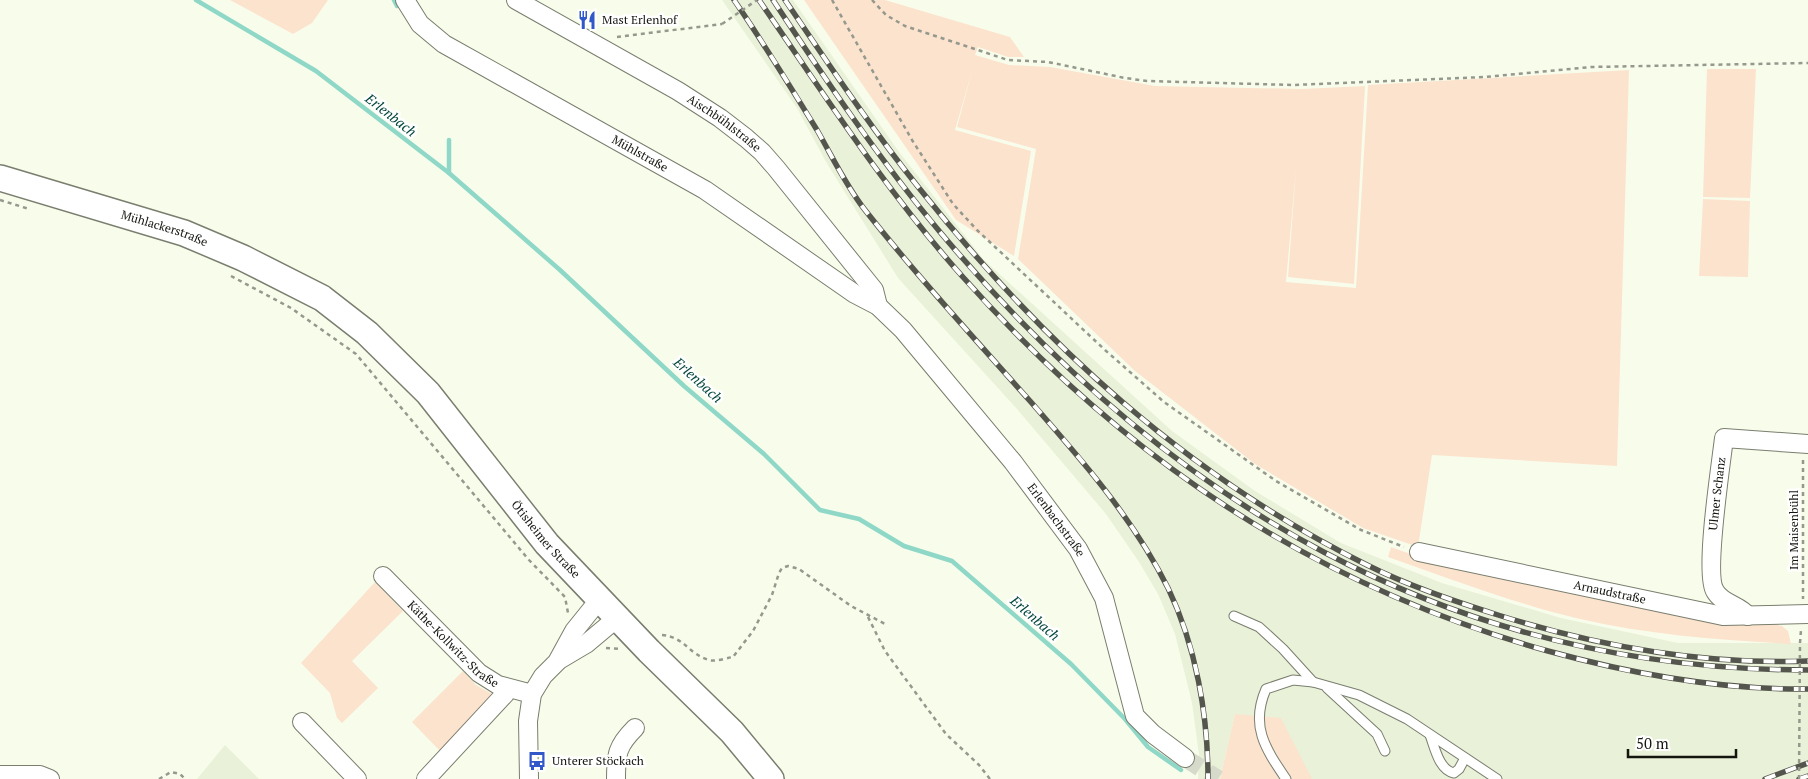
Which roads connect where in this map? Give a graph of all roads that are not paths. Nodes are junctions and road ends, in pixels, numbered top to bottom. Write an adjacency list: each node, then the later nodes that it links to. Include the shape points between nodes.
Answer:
1 (405, 0): 5 (street, Mühlstraße, via 420,24 444,44 705,190 855,294)
2 (516, 0): 5 (street, Aischbühlstraße, via 699,104 762,152 874,290)
3 (0, 178): 4 (main road, Mühlackerstraße, via 184,233 243,258)
4 (322, 298): 9 (main road, Ötisheimer Straße, via 367,333 428,393 547,544)
5 (878, 306): 23 (street, Erlenbachstraße, via 903,330 1013,462 1078,549 1104,598 1136,716)
6 (1805, 444): 12 (street, Ulmer Schanz, via 1724,438 1711,567 1713,589 1719,597)
7 (1418, 552): 12 (street, Arnaudstraße, via 1697,612)
8 (383, 576): 17 (street, Käthe-Kollwitz-Straße, via 479,672)
9 (600, 600): 13 (main road, Ötisheimer Straße); 14 (street)
10 (1805, 615): 12 (street, Arnaudstraße)
11 (1234, 616): 15 (lane, via 1259,627)
12 (1748, 616)
13 (617, 618): 14 (street); 31 (main road, Ötisheimer Straße, via 732,732)
14 (580, 637): 18 (street)
15 (1313, 682): 16 (lane); 32 (lane, via 1280,682 1266,689 1260,703 1258,720 1262,740)
16 (1325, 686): 21 (lane, via 1376,703); 22 (lane, via 1377,734)
17 (506, 688): 18 (street, Käthe-Kollwitz-Straße); 28 (street, via 505,694)
18 (532, 694): 29 (street, via 528,721)
19 (302, 722): 27 (street)
20 (635, 728): 30 (street, via 618,749)
21 (1430, 735): 24 (lane); 24 (lane, via 1443,768 1448,772 1459,769)
22 (1385, 751)
23 (1184, 758)
24 (1465, 758): 33 (lane)
25 (0, 775): 26 (street, via 40,775)
26 (50, 779)
27 (357, 779)
28 (426, 779)
29 (529, 779)
30 (616, 779)
31 (772, 779)
32 (1286, 779)
33 (1497, 779)

